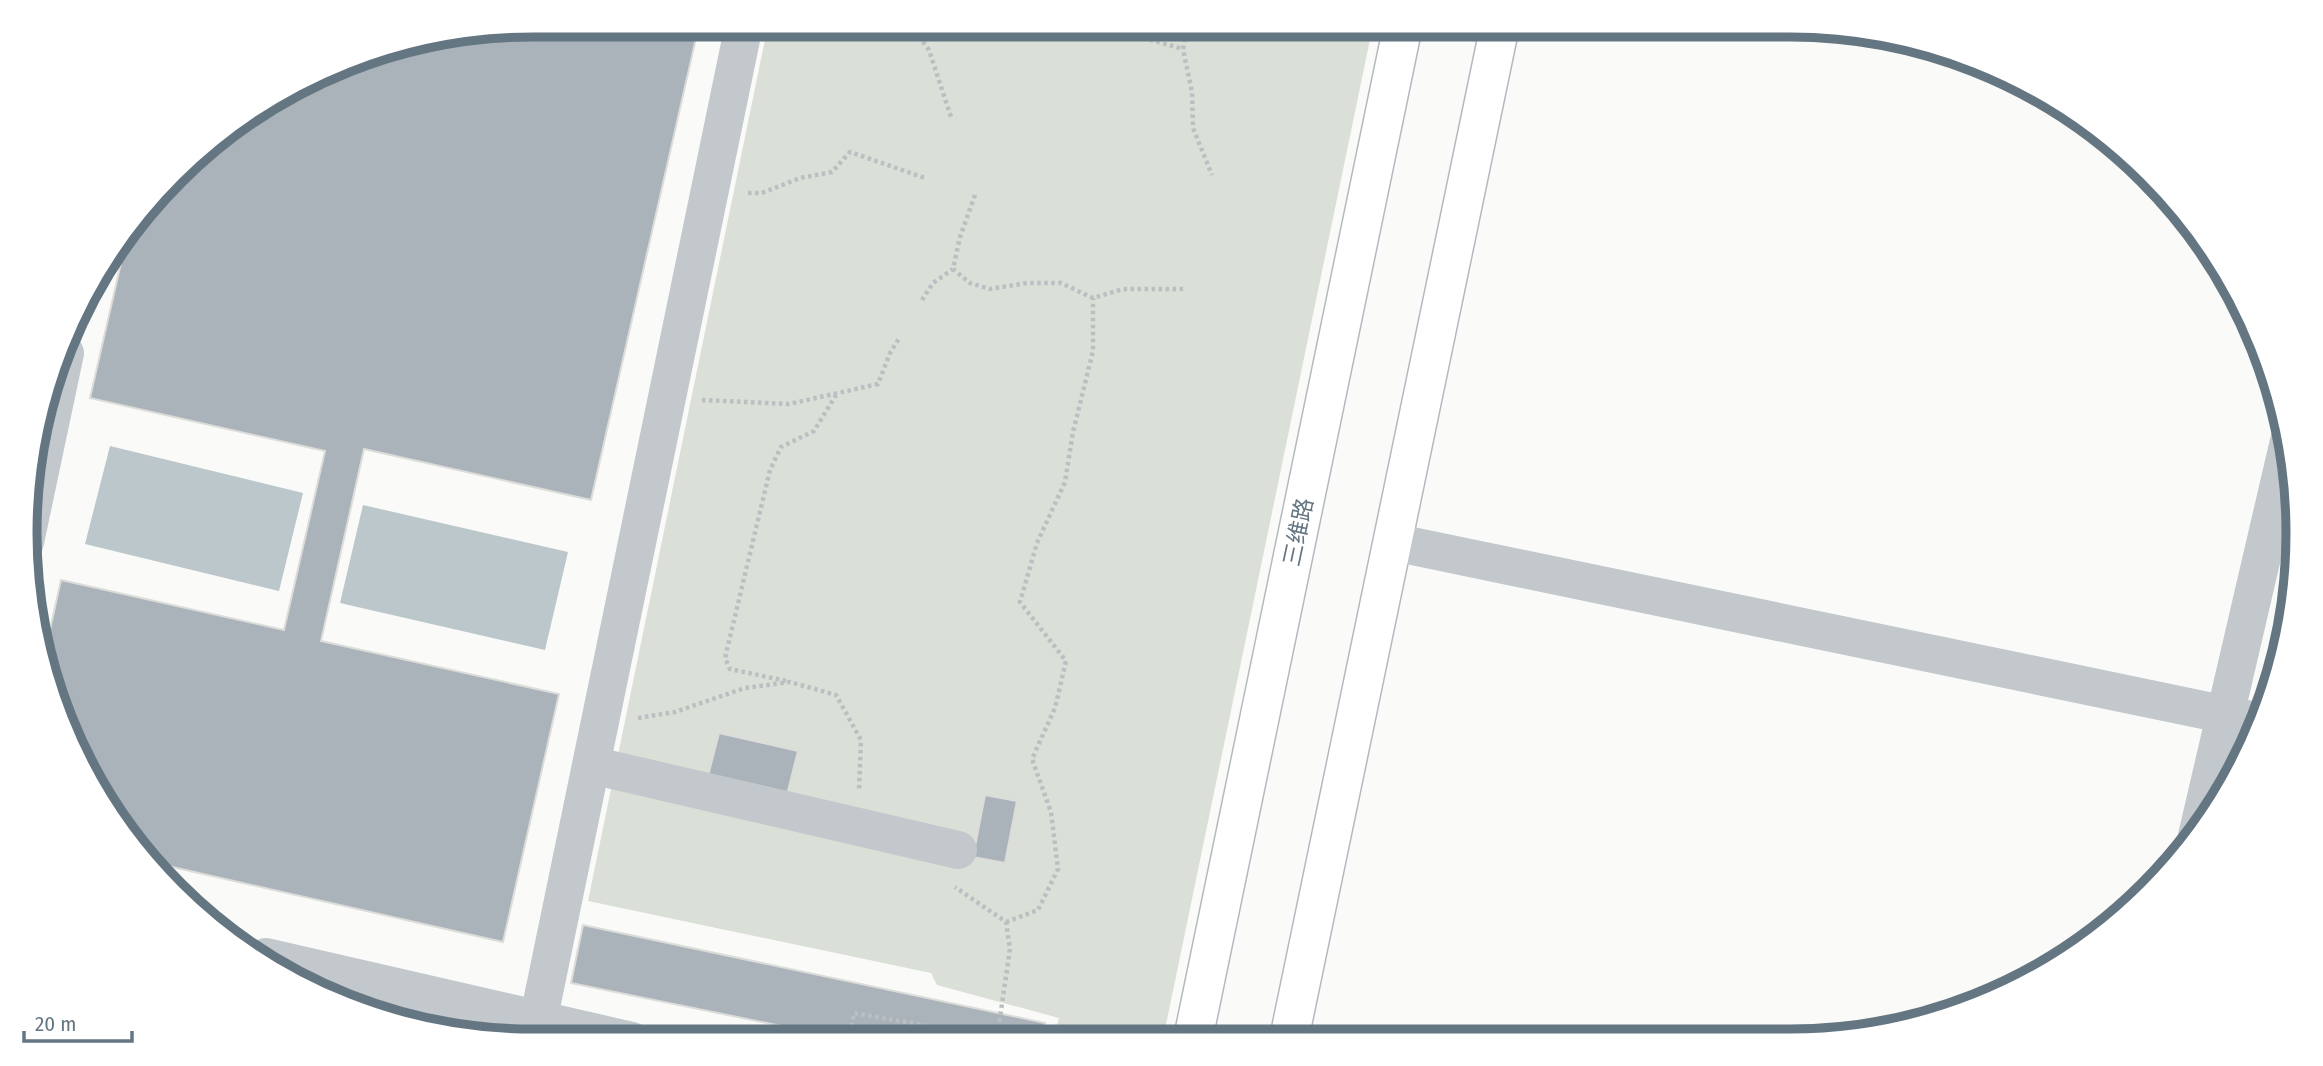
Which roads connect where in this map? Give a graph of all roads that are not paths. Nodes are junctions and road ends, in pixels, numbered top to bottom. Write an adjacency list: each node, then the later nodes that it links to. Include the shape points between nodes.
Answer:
1 (741, 37): 9 (street)
2 (1400, 37): 15 (main road, 三维路)
3 (1497, 37): 7 (main road)
4 (54, 405): 5 (street)
5 (42, 462)
6 (2283, 478): 8 (street)
7 (1393, 542): 8 (street); 16 (main road)
8 (2243, 719): 10 (street)
9 (591, 765): 11 (street); 14 (street)
10 (2216, 787)
11 (945, 847)
12 (283, 962): 13 (street)
13 (528, 1029)
14 (536, 1029)
15 (1195, 1029)
16 (1291, 1029)

